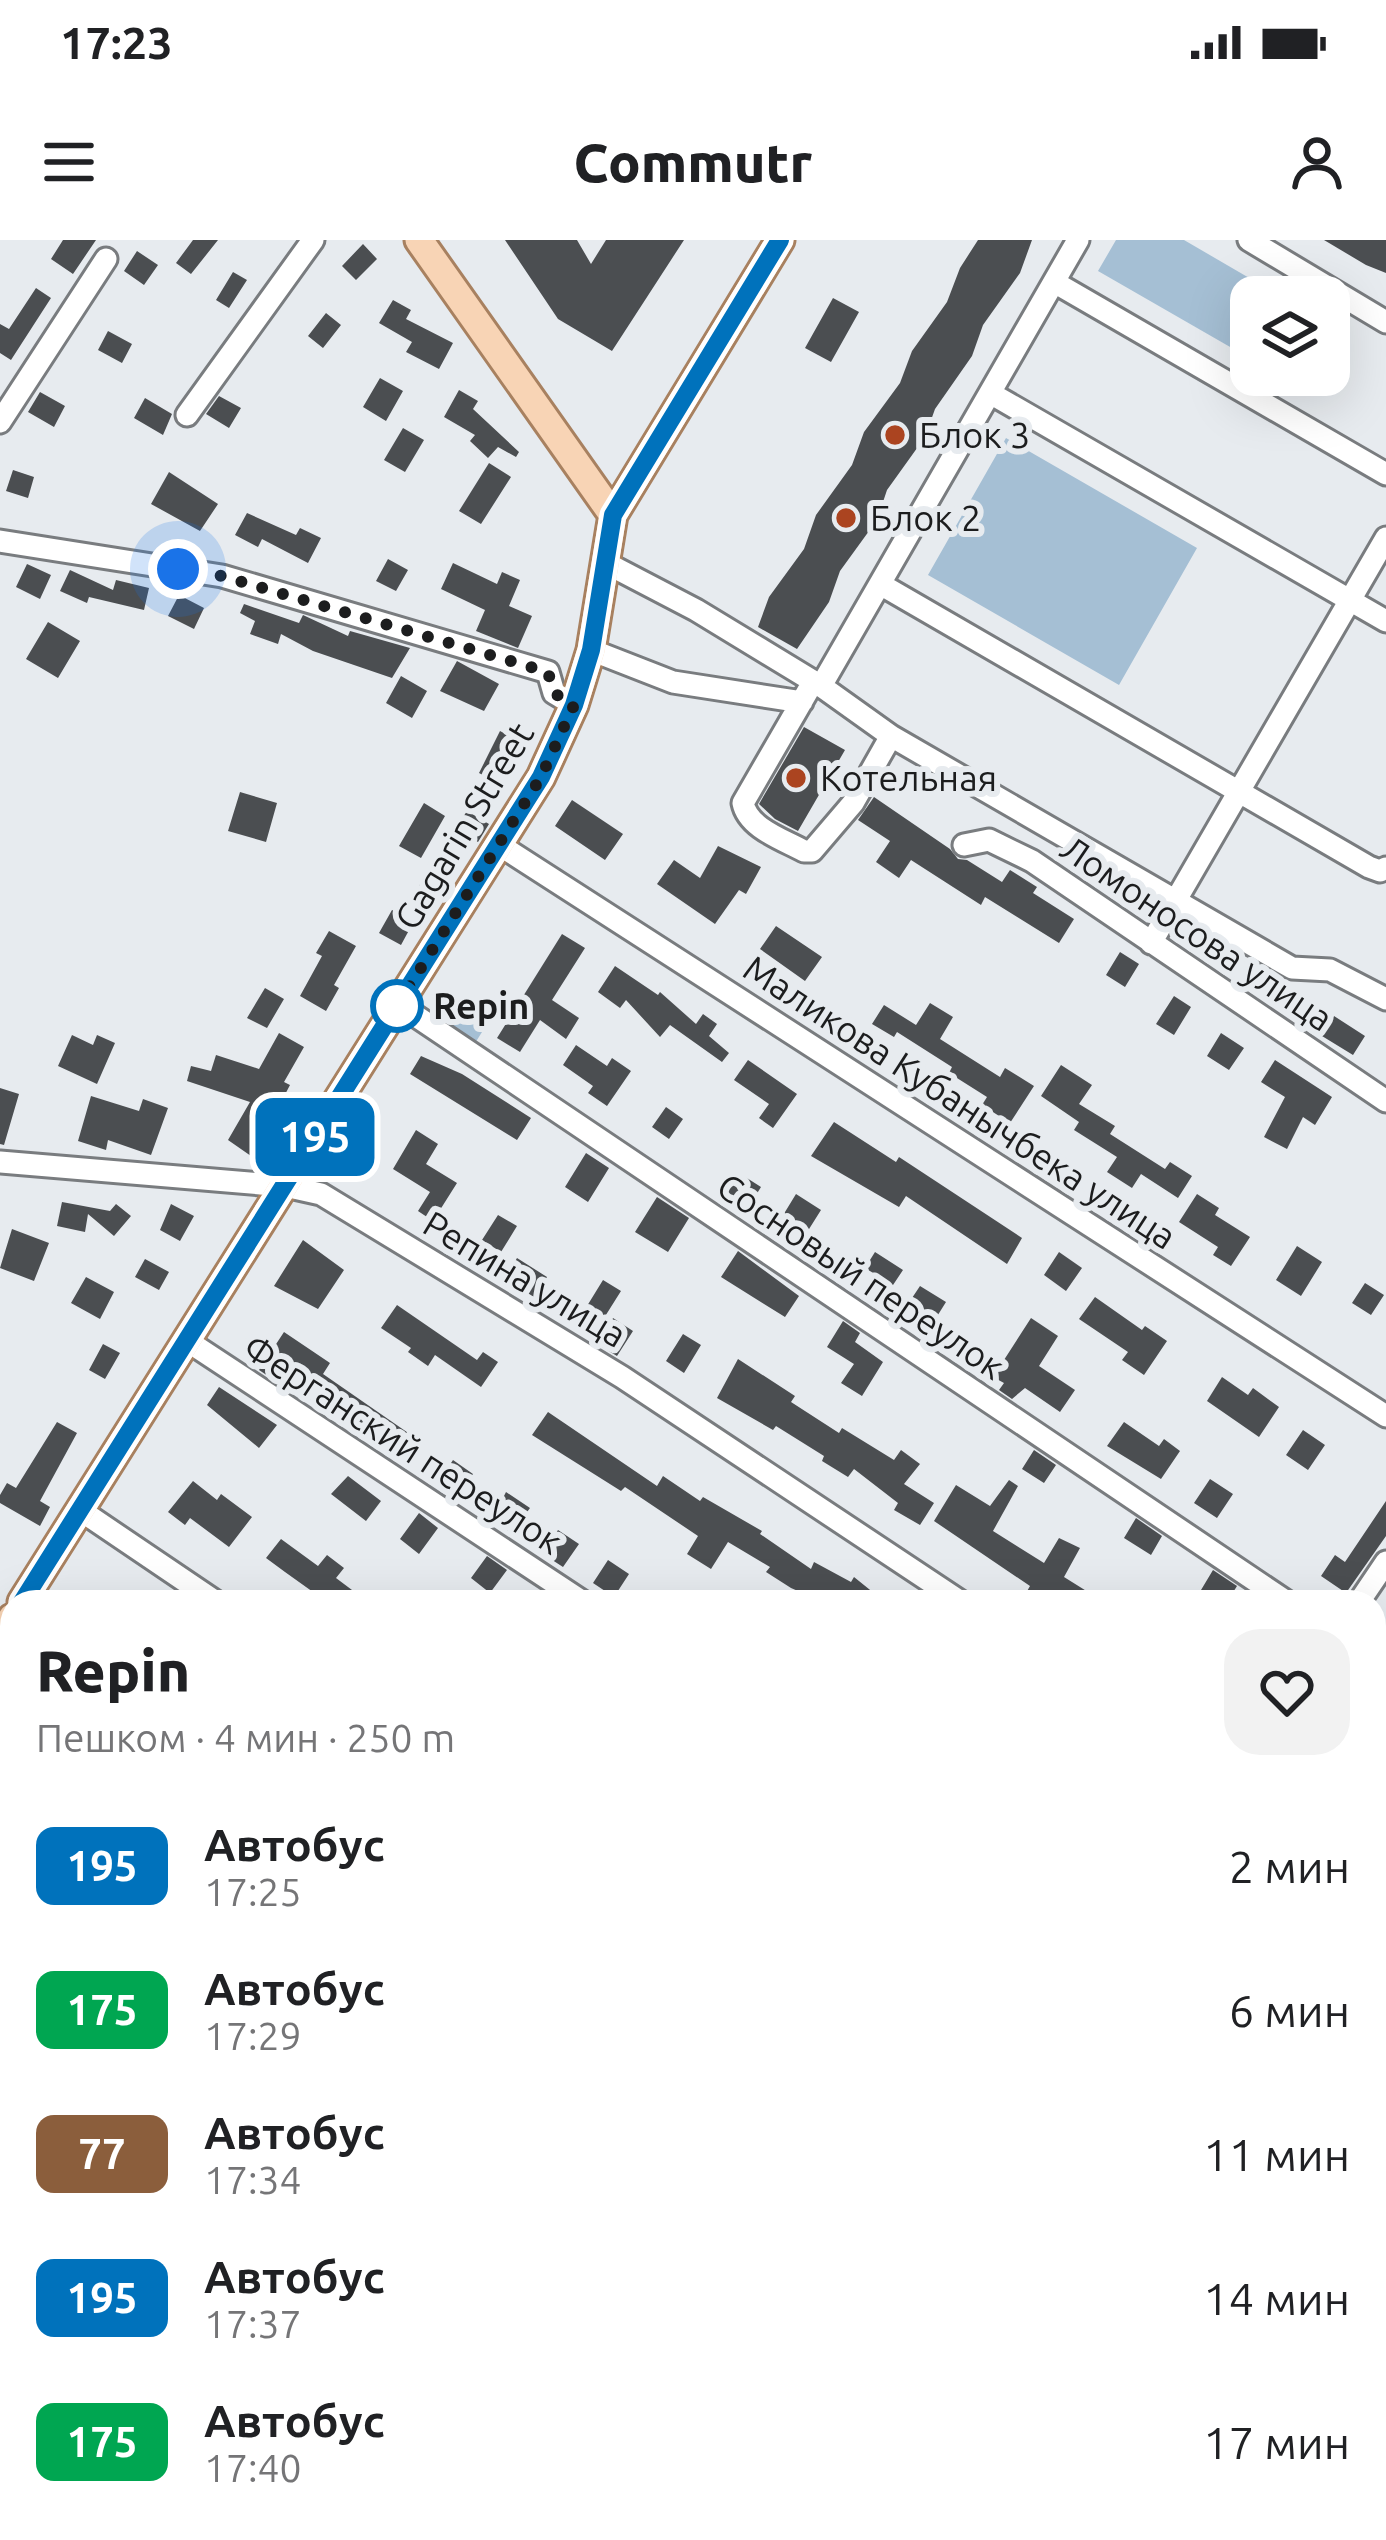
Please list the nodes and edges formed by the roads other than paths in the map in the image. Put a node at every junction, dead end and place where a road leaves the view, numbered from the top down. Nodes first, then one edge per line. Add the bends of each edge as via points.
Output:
1 (313, 240) edge
2 (419, 240) edge
3 (780, 240) edge
4 (1078, 240) edge
5 (1249, 240) edge
6 (106, 260) dead end
7 (1054, 282) junction
8 (1386, 322) edge
9 (990, 393) junction
10 (187, 415) dead end
11 (0, 422) edge
12 (1386, 474) edge
13 (613, 515) junction
14 (1386, 538) edge
15 (0, 541) edge
16 (604, 562) junction
17 (880, 584) junction
18 (1350, 600) junction
19 (1386, 621) edge
20 (591, 650) junction
21 (817, 684) junction
22 (802, 702) junction
23 (574, 705) junction
24 (892, 736) junction
25 (1239, 793) junction
26 (498, 844) junction
27 (964, 844) dead end
28 (1386, 868) edge
29 (1176, 901) junction
30 (1151, 943) junction
31 (1386, 999) edge
32 (398, 1004) junction
33 (1386, 1102) edge
34 (0, 1162) edge
35 (285, 1186) junction
36 (186, 1340) junction
37 (1386, 1416) edge
38 (80, 1510) junction
39 (1386, 1562) edge
40 (30, 1590) edge
41 (198, 1590) edge
42 (565, 1590) edge
43 (943, 1590) edge
44 (1269, 1590) edge
45 (1367, 1590) edge

1 - 10 street
2 - 13 main road
3 - 13 main road, Gagarin Street
4 - 7 street
5 - 8 street
6 - 11 street
7 - 9 street
7 - 12 street
9 - 17 street
9 - 18 street
13 - 16 main road, Gagarin Street
14 - 18 street
15 - 23 street via 222,576 548,672 554,693
16 - 20 main road, Gagarin Street
16 - 21 street
17 - 21 street
17 - 25 street
18 - 19 street
18 - 25 street
20 - 22 street via 673,682
20 - 23 main road, Gagarin Street
21 - 22 street
21 - 24 street
22 - 24 street via 743,803 752,822 804,851 820,846 853,803
23 - 26 main road, Gagarin Street
24 - 29 street
25 - 28 street via 1369,867
25 - 29 street
26 - 32 main road, Gagarin Street
26 - 37 street, Маликова Кубанычбека улица
27 - 30 street, Ломоносова улица via 989,840 1032,861
29 - 30 street
29 - 31 street via 1292,968 1330,970
30 - 33 street, Ломоносова улица
32 - 35 main road, Gagarin Street
32 - 44 street, Сосновый переулок
34 - 35 street, Репина улица
35 - 36 main road, Gagarin Street
35 - 43 street, Репина улица via 321,1194 622,1377
36 - 38 main road, Gagarin Street
36 - 42 street, Ферганский переулок
38 - 40 main road, Gagarin Street
38 - 41 street
39 - 45 street

